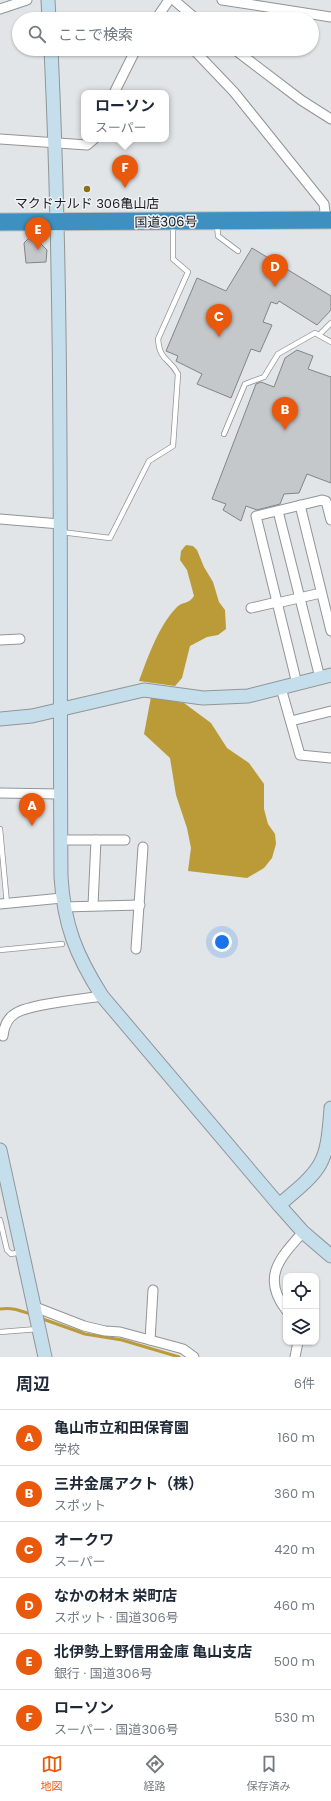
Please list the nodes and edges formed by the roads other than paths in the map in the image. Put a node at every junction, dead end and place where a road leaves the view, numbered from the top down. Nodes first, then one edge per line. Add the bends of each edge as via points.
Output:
1 (27, 0) edge
2 (48, 0) edge
3 (169, 0) edge
4 (174, 0) edge
5 (222, 0) edge
6 (0, 9) edge
7 (49, 12) edge
8 (161, 12) edge
9 (184, 12) edge
10 (299, 12) edge
11 (319, 15) edge
12 (331, 17) edge
13 (51, 56) edge
14 (132, 56) edge
15 (200, 56) edge
16 (243, 56) edge
17 (116, 90) edge
18 (331, 119) edge
19 (0, 139) edge
20 (90, 142) edge
21 (55, 143) junction
22 (217, 221) junction
23 (0, 222) edge
24 (57, 222) junction
25 (173, 222) junction
26 (329, 223) edge
27 (238, 251) dead end
28 (331, 323) edge
29 (319, 336) junction
30 (331, 342) edge
31 (224, 434) dead end
32 (329, 502) edge
33 (300, 505) junction
34 (278, 511) junction
35 (0, 519) edge
36 (331, 520) edge
37 (60, 528) junction
38 (321, 593) junction
39 (300, 598) junction
40 (277, 603) junction
41 (328, 603) edge
42 (251, 608) dead end
43 (331, 631) edge
44 (20, 639) dead end
45 (0, 640) edge
46 (326, 677) edge
47 (298, 684) junction
48 (281, 688) junction
49 (60, 709) junction
50 (331, 711) edge
51 (0, 720) edge
52 (290, 721) junction
53 (331, 758) edge
54 (0, 793) edge
55 (60, 794) junction
56 (0, 829) edge
57 (60, 840) junction
58 (96, 840) junction
59 (125, 840) dead end
60 (143, 847) dead end
61 (63, 902) junction
62 (4, 904) edge
63 (93, 905) junction
64 (140, 905) junction
65 (62, 944) dead end
66 (136, 949) dead end
67 (0, 950) edge
68 (102, 996) junction
69 (4, 1036) dead end
70 (331, 1108) edge
71 (0, 1150) edge
72 (279, 1205) junction
73 (0, 1220) edge
74 (302, 1232) junction
75 (22, 1251) junction
76 (331, 1256) edge
77 (153, 1290) dead end
78 (35, 1308) junction
79 (285, 1309) edge
80 (39, 1326) junction
81 (0, 1332) edge
82 (150, 1340) junction
83 (297, 1345) edge
84 (45, 1357) edge
85 (194, 1357) edge
86 (295, 1357) edge

1 - 6 street
2 - 7 street
3 - 8 street
4 - 9 street
5 - 10 street
11 - 12 street
13 - 21 street
14 - 17 street
15 - 26 street via 234,92 324,204
16 - 18 street via 301,100
19 - 21 street
20 - 21 street via 87,145
21 - 24 street
22 - 25 highway, 国道306号
22 - 26 highway, 国道306号
22 - 27 lane via 218,236
23 - 24 highway, 国道306号
24 - 25 highway, 国道306号
24 - 37 street
25 - 37 lane via 173,259 188,272 158,339 159,351 178,374 173,446 149,461 110,538
28 - 29 lane
29 - 30 lane
29 - 31 lane via 315,333 278,354 264,377 245,384
32 - 33 street via 322,500
32 - 36 street
33 - 34 street
33 - 38 street
34 - 39 street
34 - 40 street via 256,516
35 - 37 street
37 - 49 street
38 - 39 street
38 - 41 street
39 - 40 street
39 - 46 street
40 - 42 street
40 - 47 street
41 - 43 street
44 - 45 street
46 - 47 street
47 - 48 street
48 - 49 street via 248,696 222,698 144,690
48 - 52 street
49 - 51 street
49 - 55 street
50 - 52 street
52 - 53 street via 300,754
54 - 55 street
55 - 57 street
56 - 62 lane
57 - 58 street
57 - 61 street
58 - 59 street
58 - 63 street
60 - 64 street
61 - 62 street
61 - 63 street
61 - 68 street via 74,945
63 - 64 street
64 - 66 street
65 - 67 lane
68 - 69 street via 24,1009 9,1018 4,1027
68 - 72 street
70 - 72 street via 327,1148 318,1169
71 - 75 street
72 - 74 street
73 - 75 lane via 7,1250 11,1254
74 - 76 street
74 - 79 street via 280,1260 274,1278 274,1290
75 - 78 street
77 - 82 street
78 - 80 street
78 - 82 street via 84,1326
80 - 81 lane
80 - 84 street
82 - 85 street via 183,1349
83 - 86 street

